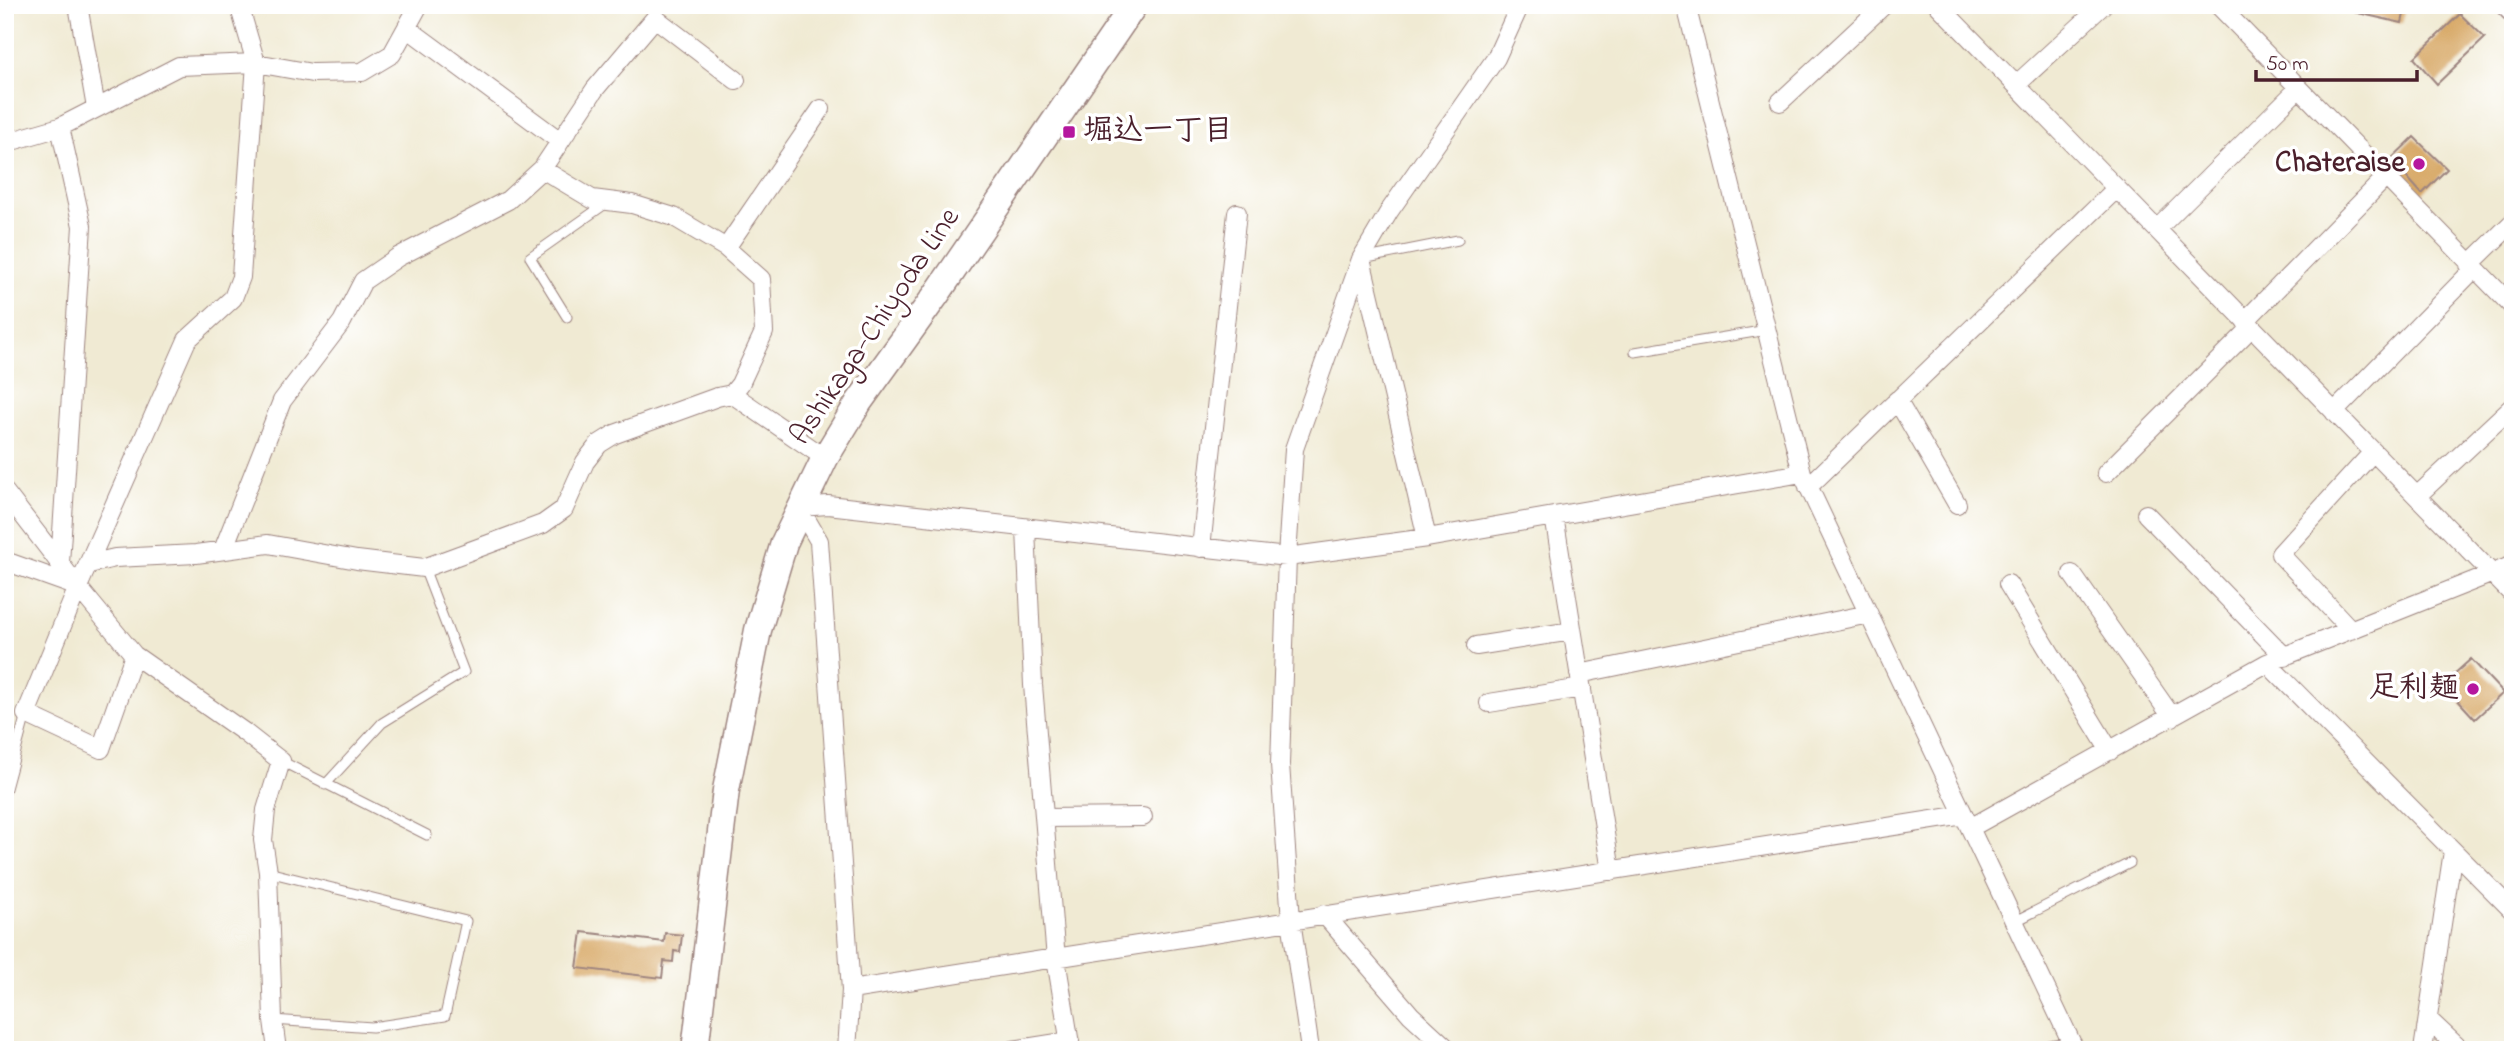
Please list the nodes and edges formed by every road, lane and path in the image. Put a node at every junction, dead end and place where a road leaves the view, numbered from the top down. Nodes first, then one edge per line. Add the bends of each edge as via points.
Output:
1 (78, 5) edge
2 (239, 5) edge
3 (419, 5) edge
4 (1134, 5) edge
5 (1520, 5) edge
6 (1686, 5) edge
7 (1884, 5) edge
8 (1938, 5) edge
9 (2103, 5) edge
10 (2218, 5) edge
11 (2506, 5) edge
12 (2513, 12) edge
13 (407, 28) junction
14 (256, 63) junction
15 (736, 80) dead end
16 (2017, 84) junction
17 (2298, 89) junction
18 (1780, 103) dead end
19 (96, 108) junction
20 (821, 109) dead end
21 (60, 127) junction
22 (560, 141) junction
23 (5, 143) edge
24 (542, 169) junction
25 (2385, 178) junction
26 (2117, 188) junction
27 (609, 201) junction
28 (1237, 213) dead end
29 (2513, 222) edge
30 (2157, 229) junction
31 (1458, 240) dead end
32 (726, 248) junction
33 (1361, 259) junction
34 (2472, 267) junction
35 (2513, 307) edge
36 (567, 317) dead end
37 (2248, 324) junction
38 (1767, 330) junction
39 (1634, 352) dead end
40 (732, 394) junction
41 (1897, 400) junction
42 (2513, 406) edge
43 (2334, 412) junction
44 (2373, 452) junction
45 (825, 458) junction
46 (2106, 473) dead end
47 (1805, 480) junction
48 (5, 492) edge
49 (2417, 496) junction
50 (1957, 504) dead end
51 (799, 507) junction
52 (2146, 514) dead end
53 (1554, 516) junction
54 (1026, 528) junction
55 (1427, 538) junction
56 (1201, 548) junction
57 (223, 550) junction
58 (1287, 557) junction
59 (5, 561) edge
60 (60, 563) junction
61 (89, 564) junction
62 (2513, 565) edge
63 (424, 568) junction
64 (2491, 573) junction
65 (2072, 574) dead end
66 (2008, 584) dead end
67 (78, 587) junction
68 (2513, 595) edge
69 (1869, 614) junction
70 (2351, 630) junction
71 (1572, 631) junction
72 (1476, 646) dead end
73 (134, 655) junction
74 (2285, 657) junction
75 (2267, 663) junction
76 (1580, 681) junction
77 (1489, 703) dead end
78 (26, 714) junction
79 (2172, 717) junction
80 (2110, 751) junction
81 (281, 761) junction
82 (326, 785) junction
83 (5, 792) edge
84 (1143, 817) dead end
85 (1045, 818) junction
86 (1967, 821) junction
87 (428, 835) dead end
88 (2453, 851) junction
89 (2130, 863) dead end
90 (1611, 871) junction
91 (268, 872) junction
92 (2513, 911) edge
93 (1324, 915) junction
94 (1291, 920) junction
95 (2014, 922) junction
96 (1056, 959) junction
97 (850, 990) junction
98 (273, 1020) junction
99 (2429, 1020) junction
100 (1071, 1045) edge
101 (2074, 1048) edge
102 (277, 1050) edge
103 (695, 1050) edge
104 (847, 1050) edge
105 (1013, 1050) edge
106 (1310, 1050) edge
107 (1449, 1050) edge
108 (2047, 1050) edge
109 (2423, 1050) edge
110 (2461, 1050) edge

1 - 19 street
2 - 14 street
3 - 13 street
4 - 45 main road, Ashikaga-Chiyoda Line
5 - 33 street via 1496,58
6 - 38 street
7 - 18 street
8 - 16 street
9 - 16 street
10 - 17 street
11 - 12 street
13 - 14 street via 392,54 362,72 312,73
13 - 22 street
14 - 19 street via 178,66
14 - 61 street via 241,277 233,298 187,340
15 - 22 street via 655,18 595,89
16 - 26 street
17 - 25 street
17 - 30 street
19 - 21 street
20 - 32 street
21 - 23 street
21 - 60 street via 82,226
22 - 24 street
24 - 27 street via 592,199
24 - 57 street via 508,200 398,257 363,281 342,322 282,401
25 - 34 street
25 - 37 street
26 - 30 street
26 - 41 street
27 - 32 street via 674,216
27 - 36 lane via 530,257
28 - 56 street
29 - 34 street
30 - 37 street
31 - 33 lane
32 - 40 street via 761,279 764,317 764,332
33 - 55 street
33 - 58 street via 1294,449
34 - 35 street
34 - 43 street
37 - 43 street
37 - 46 street
38 - 39 lane
38 - 47 street
40 - 45 street
40 - 63 street via 615,434 585,462 564,509 543,524
41 - 47 street
41 - 50 street
42 - 49 street
43 - 44 street
44 - 49 street
44 - 70 street via 2280,554
45 - 51 main road, Ashikaga-Chiyoda Line
47 - 53 street
47 - 69 street
48 - 60 street
49 - 64 street
51 - 54 street via 828,505
51 - 97 street via 819,541
51 - 103 main road, Ashikaga-Chiyoda Line via 758,630 726,790
52 - 74 street
53 - 55 street
53 - 71 street
54 - 56 street
54 - 85 street
55 - 58 street
56 - 58 street
57 - 61 street
57 - 63 street via 284,545
58 - 94 street via 1280,764
59 - 67 street
60 - 67 street
61 - 67 street
62 - 64 street
63 - 82 lane via 464,672 382,723
64 - 68 street
64 - 70 street
65 - 79 street
66 - 80 street
67 - 73 street
67 - 78 street
69 - 76 street
69 - 86 street
70 - 74 street
71 - 72 street
71 - 76 street
73 - 78 street via 101,749
73 - 81 street
74 - 75 street
75 - 79 street
75 - 88 street
76 - 77 street
76 - 90 street
78 - 83 lane
79 - 80 street
80 - 86 street
81 - 82 lane
81 - 91 street via 262,840
82 - 87 lane
84 - 85 street
85 - 96 street
86 - 90 street
86 - 95 street
88 - 92 street
88 - 99 street
89 - 95 lane
90 - 93 street
91 - 98 street
91 - 98 lane via 466,921 445,1016 372,1027
93 - 94 street
93 - 107 street via 1411,1016
94 - 96 street
94 - 106 street
95 - 101 street
96 - 97 street
96 - 100 street
97 - 104 street
98 - 102 street
99 - 109 street
99 - 110 street
100 - 105 street
101 - 108 street

